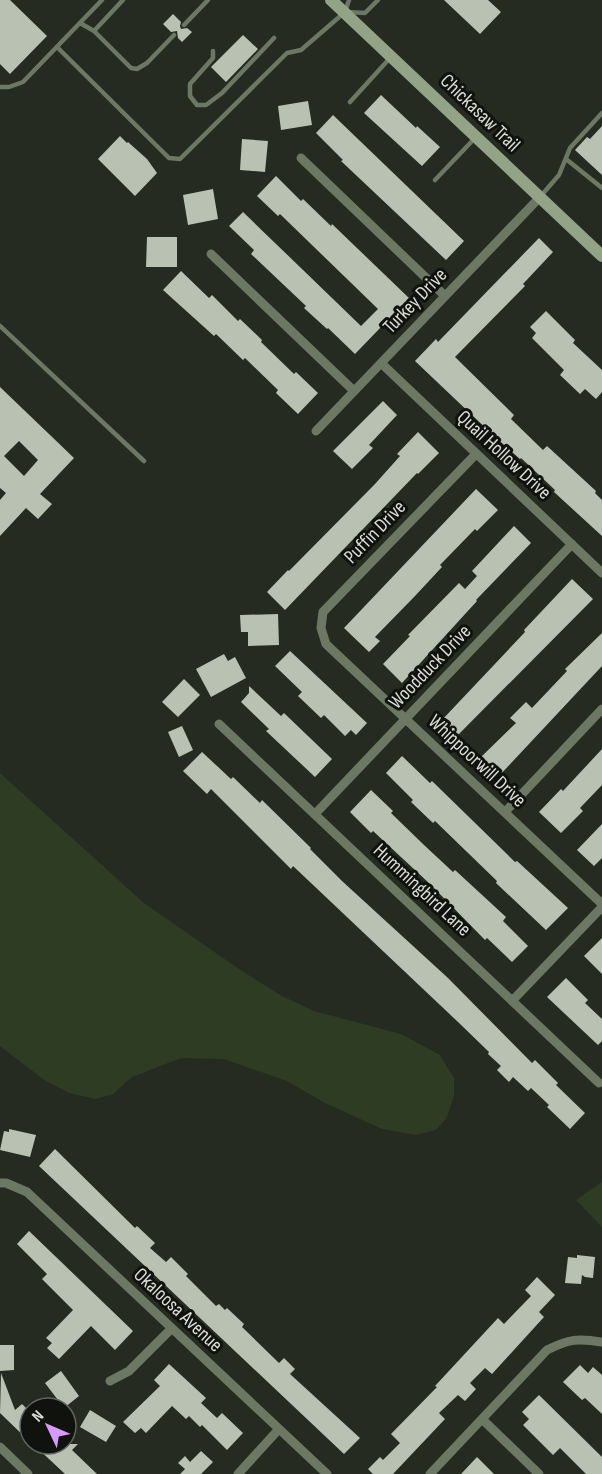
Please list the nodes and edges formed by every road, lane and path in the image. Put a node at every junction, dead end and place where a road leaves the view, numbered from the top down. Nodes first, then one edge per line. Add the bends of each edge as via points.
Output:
1 (102, 0) edge
2 (123, 0) edge
3 (208, 0) edge
4 (331, 0) edge
5 (378, 0) edge
6 (347, 6) edge
7 (80, 23) junction
8 (184, 25) dead end
9 (94, 31) junction
10 (174, 35) dead end
11 (274, 38) dead end
12 (57, 47) junction
13 (213, 51) dead end
14 (392, 56) junction
15 (0, 87) edge
16 (350, 102) dead end
17 (602, 113) edge
18 (476, 136) junction
19 (301, 158) dead end
20 (566, 159) junction
21 (435, 180) dead end
22 (602, 188) edge
23 (540, 197) junction
24 (211, 254) dead end
25 (602, 256) edge
26 (445, 296) junction
27 (0, 326) edge
28 (381, 363) junction
29 (354, 391) junction
30 (316, 431) dead end
31 (476, 454) junction
32 (144, 461) dead end
33 (572, 544) junction
34 (602, 573) edge
35 (326, 644) joint
36 (602, 709) edge
37 (405, 719) junction
38 (219, 724) dead end
39 (505, 812) junction
40 (315, 814) junction
41 (602, 905) edge
42 (512, 1001) junction
43 (599, 1083) dead end
44 (0, 1183) edge
45 (171, 1329) junction
46 (602, 1342) edge
47 (110, 1381) dead end
48 (482, 1419) junction
49 (279, 1429) junction
50 (0, 1447) edge
51 (28, 1474) edge
52 (238, 1474) edge
53 (327, 1474) edge
54 (430, 1474) edge
55 (539, 1474) edge

1 - 7 lane
2 - 9 lane
3 - 8 lane
4 - 6 street, Chickasaw Trail
5 - 6 lane via 365,14
6 - 12 lane via 301,50 286,52 180,159 169,158
6 - 14 street, Chickasaw Trail
7 - 9 lane
7 - 12 lane
9 - 10 lane via 131,68 137,69
11 - 13 lane via 222,93 206,105 197,105 190,96 190,84 213,58
12 - 15 lane via 23,81
14 - 16 lane
14 - 18 street, Chickasaw Trail
17 - 20 lane via 570,148
18 - 21 lane
18 - 23 street, Chickasaw Trail
19 - 26 street
20 - 22 lane
20 - 23 lane via 559,175
23 - 25 street, Chickasaw Trail
23 - 26 street, Turkey Drive
24 - 29 street
26 - 28 street, Turkey Drive
27 - 32 lane
28 - 29 street, Turkey Drive
28 - 31 street, Quail Hollow Drive
29 - 30 street, Turkey Drive
31 - 33 street, Quail Hollow Drive
31 - 35 street, Puffin Drive via 322,612
33 - 34 street, Quail Hollow Drive
33 - 37 street, Woodduck Drive
35 - 37 street, Whippoorwill Drive
36 - 39 street
37 - 39 street, Whippoorwill Drive
37 - 40 street, Woodduck Drive
38 - 40 street, Hummingbird Lane
39 - 41 street, Whippoorwill Drive
40 - 42 street, Hummingbird Lane
41 - 42 street
42 - 43 street, Hummingbird Lane
44 - 45 street, Okaloosa Avenue via 27,1192
45 - 47 street via 129,1371
45 - 49 street, Okaloosa Avenue
46 - 48 street via 578,1338 548,1350
48 - 54 street
48 - 55 street
49 - 52 street
49 - 53 street, Okaloosa Avenue
50 - 51 street

